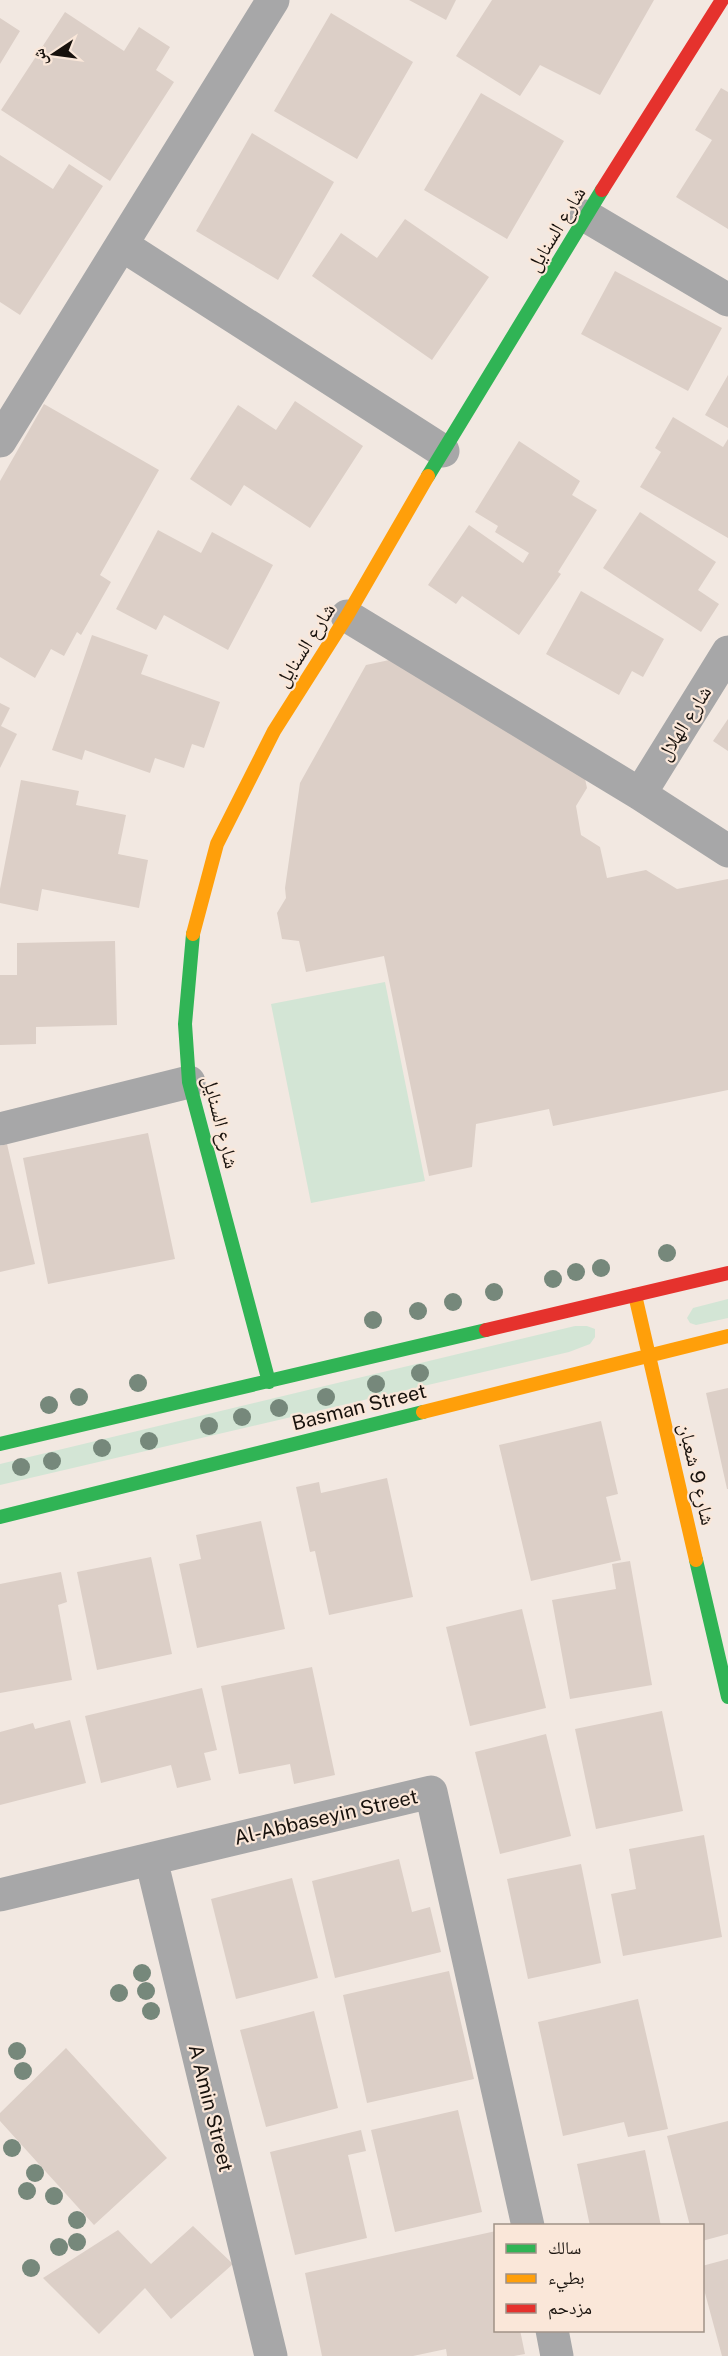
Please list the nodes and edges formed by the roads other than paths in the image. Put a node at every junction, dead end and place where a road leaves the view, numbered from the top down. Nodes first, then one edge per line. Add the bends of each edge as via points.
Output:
1 (273, 0) edge
2 (722, 0) edge
3 (586, 216) junction
4 (122, 245) junction
5 (728, 300) edge
6 (0, 441) edge
7 (443, 451) junction
8 (347, 616) junction
9 (728, 652) edge
10 (640, 794) junction
11 (728, 851) edge
12 (189, 1082) junction
13 (0, 1129) edge
14 (728, 1273) edge
15 (634, 1295) junction
16 (728, 1336) edge
17 (650, 1354) junction
18 (269, 1382) junction
19 (0, 1444) edge
20 (0, 1517) edge
21 (728, 1697) edge
22 (151, 1859) junction
23 (0, 1895) edge
24 (528, 2224) edge
25 (552, 2332) edge
26 (271, 2356) edge
27 (557, 2356) edge

1 - 4 street
2 - 3 street, شارع السنايل
3 - 5 street
3 - 7 street, شارع السنايل
4 - 6 street
4 - 7 street
7 - 8 street, شارع السنايل
8 - 10 street
8 - 12 street, شارع السنايل via 274,731 217,844 192,938 185,1024
9 - 10 street, شارع الهلال
10 - 11 street
12 - 13 street
12 - 18 street, شارع السنايل
14 - 15 street
15 - 17 street, شارع 9 شعبان
15 - 18 street
16 - 17 street, Basman Street
17 - 20 street, Basman Street
17 - 21 street, شارع 9 شعبان
18 - 19 street
22 - 23 street, Al-Abbaseyin Street
22 - 24 street, Al-Abbaseyin Street via 431,1792
22 - 26 street, A Amin Street
25 - 27 street

